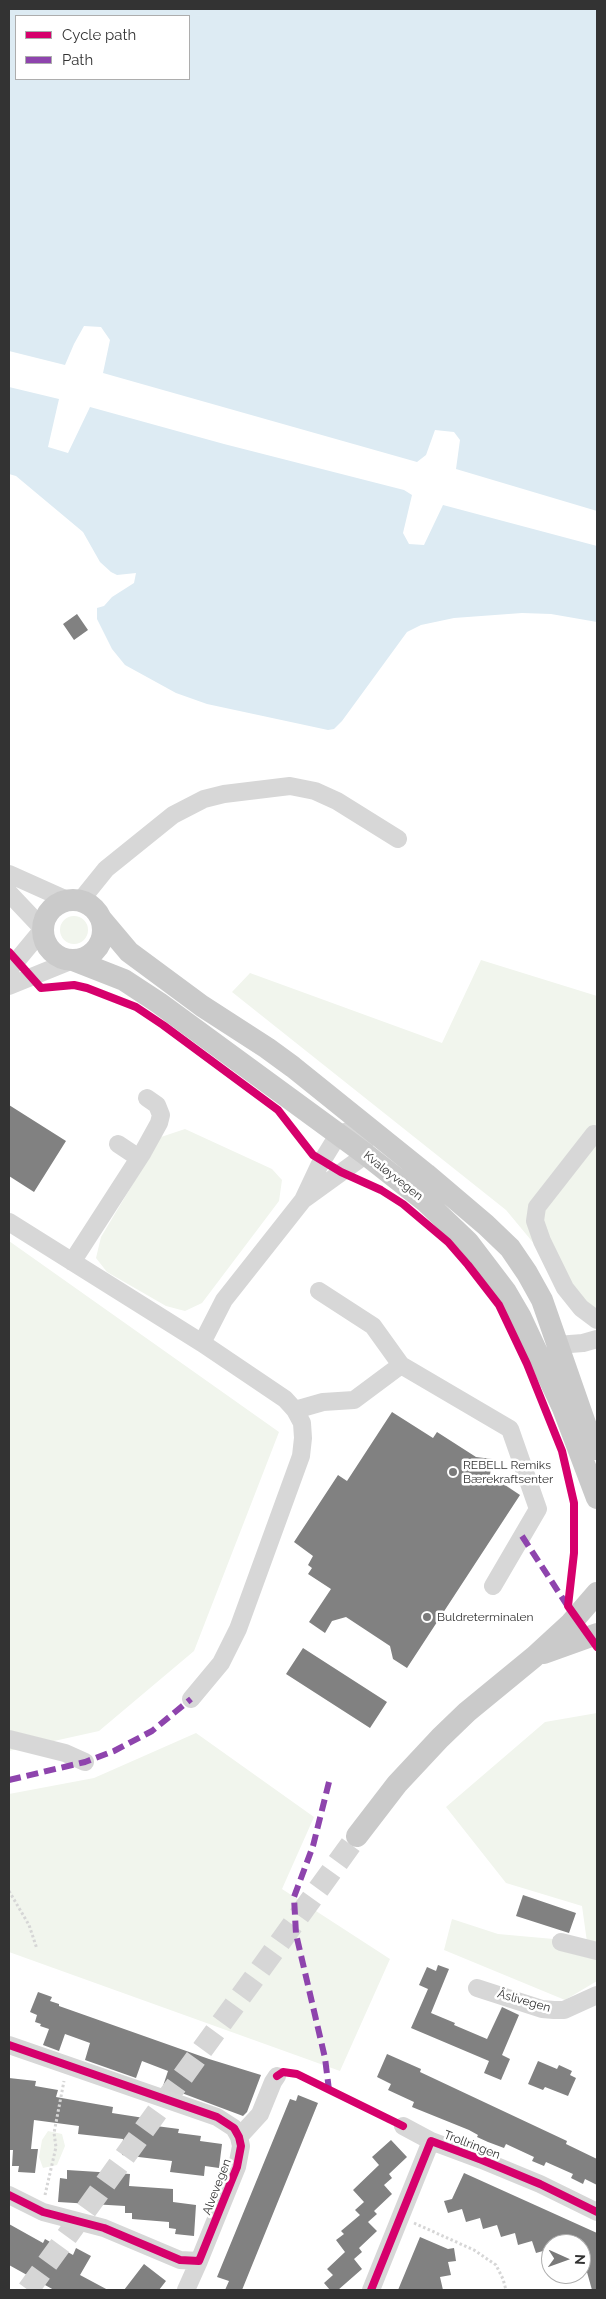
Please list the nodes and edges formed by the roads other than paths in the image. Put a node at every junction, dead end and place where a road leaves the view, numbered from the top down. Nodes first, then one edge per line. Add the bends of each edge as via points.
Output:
1 (398, 839) dead end
2 (9, 874) edge
3 (9, 893) edge
4 (74, 900) junction
5 (102, 920) junction
6 (42, 929) junction
7 (73, 960) junction
8 (9, 970) edge
9 (9, 986) edge
10 (147, 1098) dead end
11 (364, 1125) junction
12 (594, 1134) dead end
13 (338, 1135) junction
14 (118, 1144) dead end
15 (364, 1153) junction
16 (139, 1158) junction
17 (302, 1200) junction
18 (9, 1222) edge
19 (72, 1262) junction
20 (319, 1291) dead end
21 (597, 1320) edge
22 (597, 1339) edge
23 (202, 1343) junction
24 (558, 1345) junction
25 (401, 1365) junction
26 (295, 1410) junction
27 (597, 1457) edge
28 (597, 1498) edge
29 (493, 1586) dead end
30 (597, 1593) edge
31 (597, 1634) edge
32 (534, 1657) junction
33 (191, 1699) dead end
34 (9, 1739) edge
35 (85, 1762) dead end
36 (357, 1836) tunnel mouth
37 (561, 1942) dead end
38 (597, 1951) edge
39 (477, 1988) dead end
40 (597, 1996) edge
41 (9, 2044) edge
42 (277, 2076) dead end
43 (404, 2126) dead end
44 (239, 2137) junction
45 (431, 2141) junction
46 (9, 2195) edge
47 (597, 2212) edge
48 (199, 2261) junction
49 (186, 2290) edge
50 (371, 2290) edge

1 - 4 street via 315,791 290,786 224,794 204,799 173,815 106,869
2 - 4 street
3 - 6 street
4 - 5 main road via 94,908
4 - 6 main road via 52,907
5 - 7 main road via 100,944 88,956
5 - 11 main road, Kvaløyvegen via 129,952 202,1006 267,1048
6 - 7 main road via 48,947 63,958
6 - 8 street
7 - 9 street
7 - 13 main road, Kvaløyvegen via 136,987
10 - 16 street via 158,1105 161,1115
11 - 13 street
11 - 15 street
11 - 24 main road, Kvaløyvegen via 434,1180 510,1248 542,1300
12 - 21 street via 537,1207 535,1221 565,1288 581,1308
13 - 15 main road, Kvaløyvegen
13 - 17 street
14 - 16 street
15 - 17 street
15 - 28 main road, Kvaløyvegen via 425,1201 468,1242 506,1292 543,1362
16 - 19 street
17 - 23 street via 224,1300
18 - 19 street
19 - 23 street
20 - 25 street via 373,1326
22 - 24 street
23 - 26 street
24 - 27 main road, Kvaløyvegen
25 - 26 street via 354,1400 323,1402
25 - 29 street via 510,1429 538,1509
26 - 33 street via 302,1423 303,1438 293,1479 230,1648 212,1676
30 - 32 main road via 571,1623
31 - 32 main road
32 - 36 main road via 473,1706 440,1738 397,1784
34 - 35 street via 65,1753
37 - 38 street
39 - 40 street, Åslivegen via 554,2010 564,2010
41 - 44 street via 208,2113 234,2128
42 - 44 street via 260,2114
43 - 45 street
44 - 48 street, Alvevegen via 238,2162
45 - 47 street, Trollringen via 540,2184
45 - 50 street, Trollringen
46 - 48 street via 43,2212 104,2228 180,2260
48 - 49 street, Alvevegen

